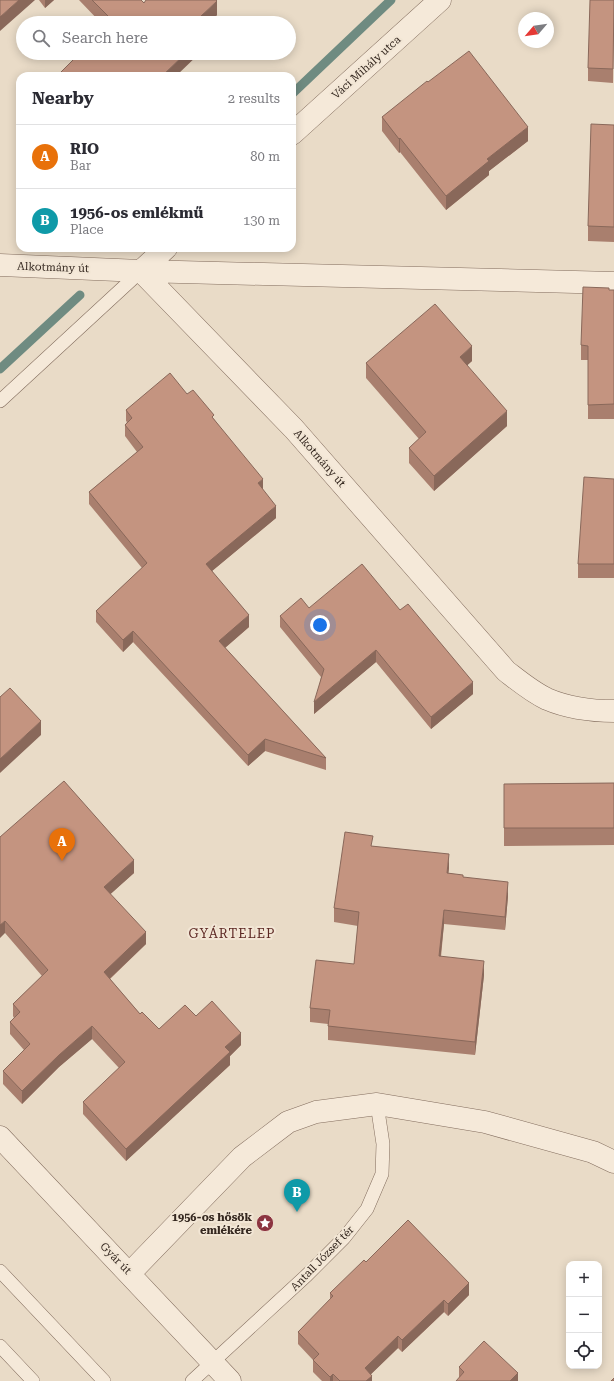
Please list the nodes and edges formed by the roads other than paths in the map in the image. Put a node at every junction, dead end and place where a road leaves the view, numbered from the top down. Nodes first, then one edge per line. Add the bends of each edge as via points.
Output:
1 (440, 0) edge
2 (296, 130) edge
3 (161, 252) edge
4 (0, 265) edge
5 (141, 270) junction
6 (614, 283) edge
7 (0, 401) edge
8 (614, 711) edge
9 (377, 1104) junction
10 (0, 1137) edge
11 (614, 1162) edge
12 (0, 1271) edge
13 (130, 1273) junction
14 (0, 1346) edge
15 (212, 1362) junction
16 (33, 1381) edge
17 (104, 1381) edge
18 (192, 1381) edge
19 (230, 1381) edge

1 - 2 street, Váci Mihály utca
3 - 5 street
4 - 5 street, Alkotmány út
5 - 6 street
5 - 7 lane
5 - 8 street, Alkotmány út via 294,429 506,671 548,699 575,708
9 - 11 street via 485,1122 593,1152
9 - 13 street via 316,1112 288,1122 242,1157
9 - 15 lane, Antall József tér via 383,1144 382,1174 367,1209 344,1238 307,1276
10 - 13 street, Gyár út
12 - 17 lane
13 - 15 street, Gyár út
14 - 16 lane
15 - 18 lane, Antall József tér
15 - 19 street, Gyár út

